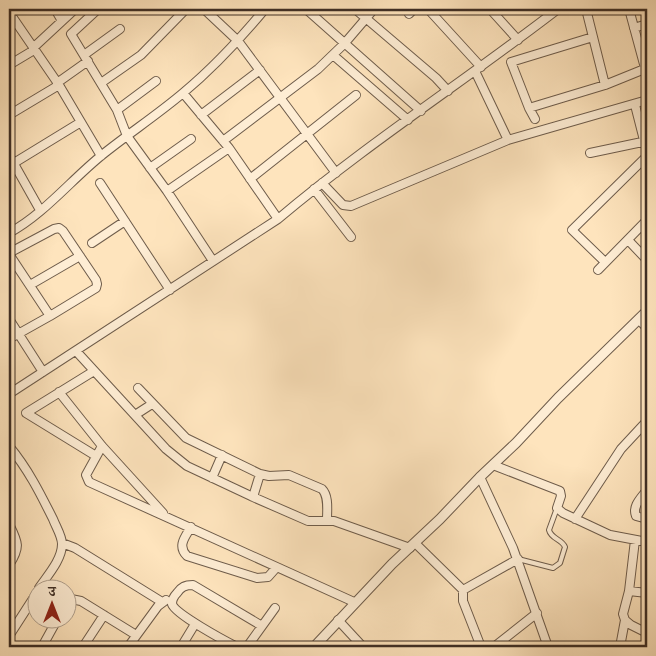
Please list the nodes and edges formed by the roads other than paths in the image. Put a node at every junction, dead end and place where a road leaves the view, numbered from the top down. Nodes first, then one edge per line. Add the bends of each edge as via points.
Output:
1 (55, 9) edge
2 (75, 9) edge
3 (98, 9) edge
4 (186, 9) edge
5 (204, 9) edge
6 (265, 9) edge
7 (306, 9) edge
8 (355, 9) edge
9 (374, 9) edge
10 (428, 9) edge
11 (490, 9) edge
12 (586, 9) edge
13 (629, 9) edge
14 (553, 10) edge
15 (9, 13) edge
16 (366, 20) junction
17 (62, 21) junction
18 (647, 24) edge
19 (634, 28) junction
20 (120, 29) dead end
21 (593, 37) junction
22 (518, 40) junction
23 (238, 41) junction
24 (344, 44) junction
25 (33, 49) junction
26 (333, 55) junction
27 (86, 58) junction
28 (9, 65) edge
29 (646, 68) edge
30 (478, 69) junction
31 (260, 70) junction
32 (156, 81) dead end
33 (101, 83) junction
34 (58, 84) junction
35 (604, 85) junction
36 (448, 91) junction
37 (183, 93) junction
38 (356, 95) dead end
39 (280, 97) junction
40 (647, 100) edge
41 (635, 105) junction
42 (529, 108) junction
43 (117, 110) junction
44 (421, 111) junction
45 (9, 115) edge
46 (201, 115) junction
47 (535, 119) dead end
48 (408, 120) junction
49 (81, 122) junction
50 (307, 134) junction
51 (127, 136) junction
52 (191, 139) dead end
53 (508, 140) junction
54 (223, 141) junction
55 (646, 141) edge
56 (229, 148) junction
57 (590, 152) dead end
58 (647, 152) edge
59 (9, 155) edge
60 (101, 156) junction
61 (647, 156) edge
62 (14, 163) junction
63 (150, 168) junction
64 (336, 173) junction
65 (250, 179) junction
66 (100, 183) dead end
67 (322, 183) junction
68 (314, 189) junction
69 (167, 191) junction
70 (40, 210) junction
71 (278, 219) junction
72 (647, 220) edge
73 (125, 221) junction
74 (9, 234) edge
75 (351, 237) dead end
76 (628, 240) junction
77 (92, 243) dead end
78 (9, 253) edge
79 (80, 256) junction
80 (647, 260) edge
81 (213, 261) junction
82 (605, 262) junction
83 (598, 270) dead end
84 (30, 285) junction
85 (170, 290) junction
86 (647, 311) edge
87 (50, 316) junction
88 (9, 319) edge
89 (639, 320) junction
90 (647, 328) edge
91 (18, 334) junction
92 (9, 339) edge
93 (76, 351) junction
94 (94, 371) junction
95 (43, 372) junction
96 (138, 388) dead end
97 (59, 392) junction
98 (9, 394) edge
99 (152, 404) junction
100 (135, 416) junction
101 (646, 426) edge
102 (9, 446) edge
103 (102, 446) junction
104 (222, 455) junction
105 (96, 456) junction
106 (493, 465) junction
107 (260, 474) junction
108 (480, 476) junction
109 (212, 478) junction
110 (647, 490) edge
111 (253, 497) junction
112 (557, 508) junction
113 (168, 518) junction
114 (575, 518) junction
115 (647, 519) edge
116 (328, 520) junction
117 (9, 524) edge
118 (191, 527) junction
119 (635, 540) junction
120 (647, 542) edge
121 (62, 543) junction
122 (412, 545) junction
123 (518, 559) junction
124 (9, 565) edge
125 (276, 568) junction
126 (45, 578) edge
127 (463, 590) junction
128 (629, 591) junction
129 (647, 593) edge
130 (173, 598) junction
131 (78, 600) edge
132 (162, 602) junction
133 (354, 602) junction
134 (28, 606) edge
135 (274, 608) dead end
136 (537, 613) junction
137 (104, 615) junction
138 (338, 620) junction
139 (625, 620) junction
140 (196, 624) junction
141 (262, 626) junction
142 (52, 628) edge
143 (647, 633) edge
144 (136, 635) junction
145 (9, 636) edge
146 (42, 647) edge
147 (83, 647) edge
148 (128, 647) edge
149 (181, 647) edge
150 (237, 647) edge
151 (247, 647) edge
152 (314, 647) edge
153 (363, 647) edge
154 (481, 647) edge
155 (494, 647) edge
156 (548, 647) edge
157 (620, 647) edge

1 - 17 street
2 - 17 street
3 - 27 street via 72,34
4 - 33 street via 141,55
5 - 23 street
6 - 23 street
7 - 24 street
8 - 16 street
9 - 16 street
10 - 30 street
11 - 22 street
12 - 21 street
13 - 19 street
14 - 22 street
15 - 25 street
16 - 24 street
16 - 36 street
17 - 25 street
18 - 19 street
19 - 29 street
20 - 27 street
21 - 35 street
21 - 42 street via 511,62
22 - 30 street
23 - 31 street
23 - 37 street
24 - 26 street
24 - 44 street
25 - 28 street
25 - 34 street
26 - 39 street
26 - 48 street
27 - 33 street
27 - 34 street
29 - 35 street
30 - 36 street
30 - 53 street
31 - 39 street
31 - 46 street
32 - 43 street
33 - 43 street
34 - 45 street
34 - 49 street
35 - 42 street
36 - 44 street
37 - 46 street
37 - 51 street
38 - 50 street
39 - 50 street
39 - 54 street
40 - 41 street
41 - 53 street
41 - 55 street
42 - 47 street
43 - 51 street
44 - 48 street
46 - 54 street
48 - 64 street
49 - 60 street
49 - 62 street
50 - 64 street
50 - 65 street
51 - 60 street
51 - 63 street
52 - 63 street
53 - 67 street via 351,206 343,205
54 - 56 street
55 - 57 street
55 - 58 street
56 - 65 street
56 - 69 street
59 - 62 street
60 - 70 street
61 - 82 street via 572,230
62 - 70 street
63 - 69 street
64 - 67 street
65 - 71 street
66 - 73 street
67 - 68 street
68 - 71 street
68 - 75 street
69 - 81 street
70 - 74 street
71 - 81 street
72 - 76 street
73 - 77 street
73 - 85 street
76 - 80 street
76 - 82 street
78 - 79 street via 59,228
78 - 84 street
79 - 84 street
79 - 87 street via 97,287
81 - 85 street
82 - 83 street
84 - 87 street
85 - 93 street
86 - 89 street
87 - 91 street
88 - 91 street
89 - 90 street
89 - 106 street
91 - 92 street
91 - 95 street
93 - 94 street
93 - 95 street
94 - 97 street
94 - 100 street
95 - 98 street
96 - 99 street
97 - 103 street
97 - 105 street via 26,413
99 - 100 street
99 - 104 street via 186,438
100 - 109 street via 172,455
101 - 114 street via 621,449
102 - 121 street via 35,482
103 - 105 street
103 - 113 street
104 - 107 street
104 - 109 street
105 - 113 street via 86,475 89,482
106 - 108 street
106 - 112 street via 560,491
107 - 111 street
107 - 116 street via 289,475 322,489
108 - 122 street
108 - 123 street
109 - 111 street
110 - 115 street via 634,511 636,516
111 - 116 street via 308,521
112 - 114 street
112 - 123 lane via 549,530 565,547 560,563 553,568
113 - 118 street
114 - 119 street via 603,532
116 - 122 street
117 - 124 street via 17,548
118 - 125 street
118 - 125 street via 181,547 187,556 258,578 268,576
119 - 120 street
119 - 128 street
121 - 126 street via 59,556
121 - 132 street
122 - 127 street
122 - 133 street
123 - 127 street
123 - 136 street
125 - 133 street
127 - 154 street via 463,601
128 - 129 street
128 - 139 street via 624,605
130 - 132 street
130 - 140 street via 175,608
130 - 141 street via 181,588 193,585
131 - 137 street
132 - 144 street
133 - 138 street
134 - 145 street
135 - 141 street
136 - 155 street
136 - 156 street
137 - 144 street
137 - 147 street
138 - 152 street
138 - 153 street
139 - 143 street
139 - 157 street
140 - 149 street
140 - 150 street
141 - 151 street
142 - 146 street
144 - 148 street

